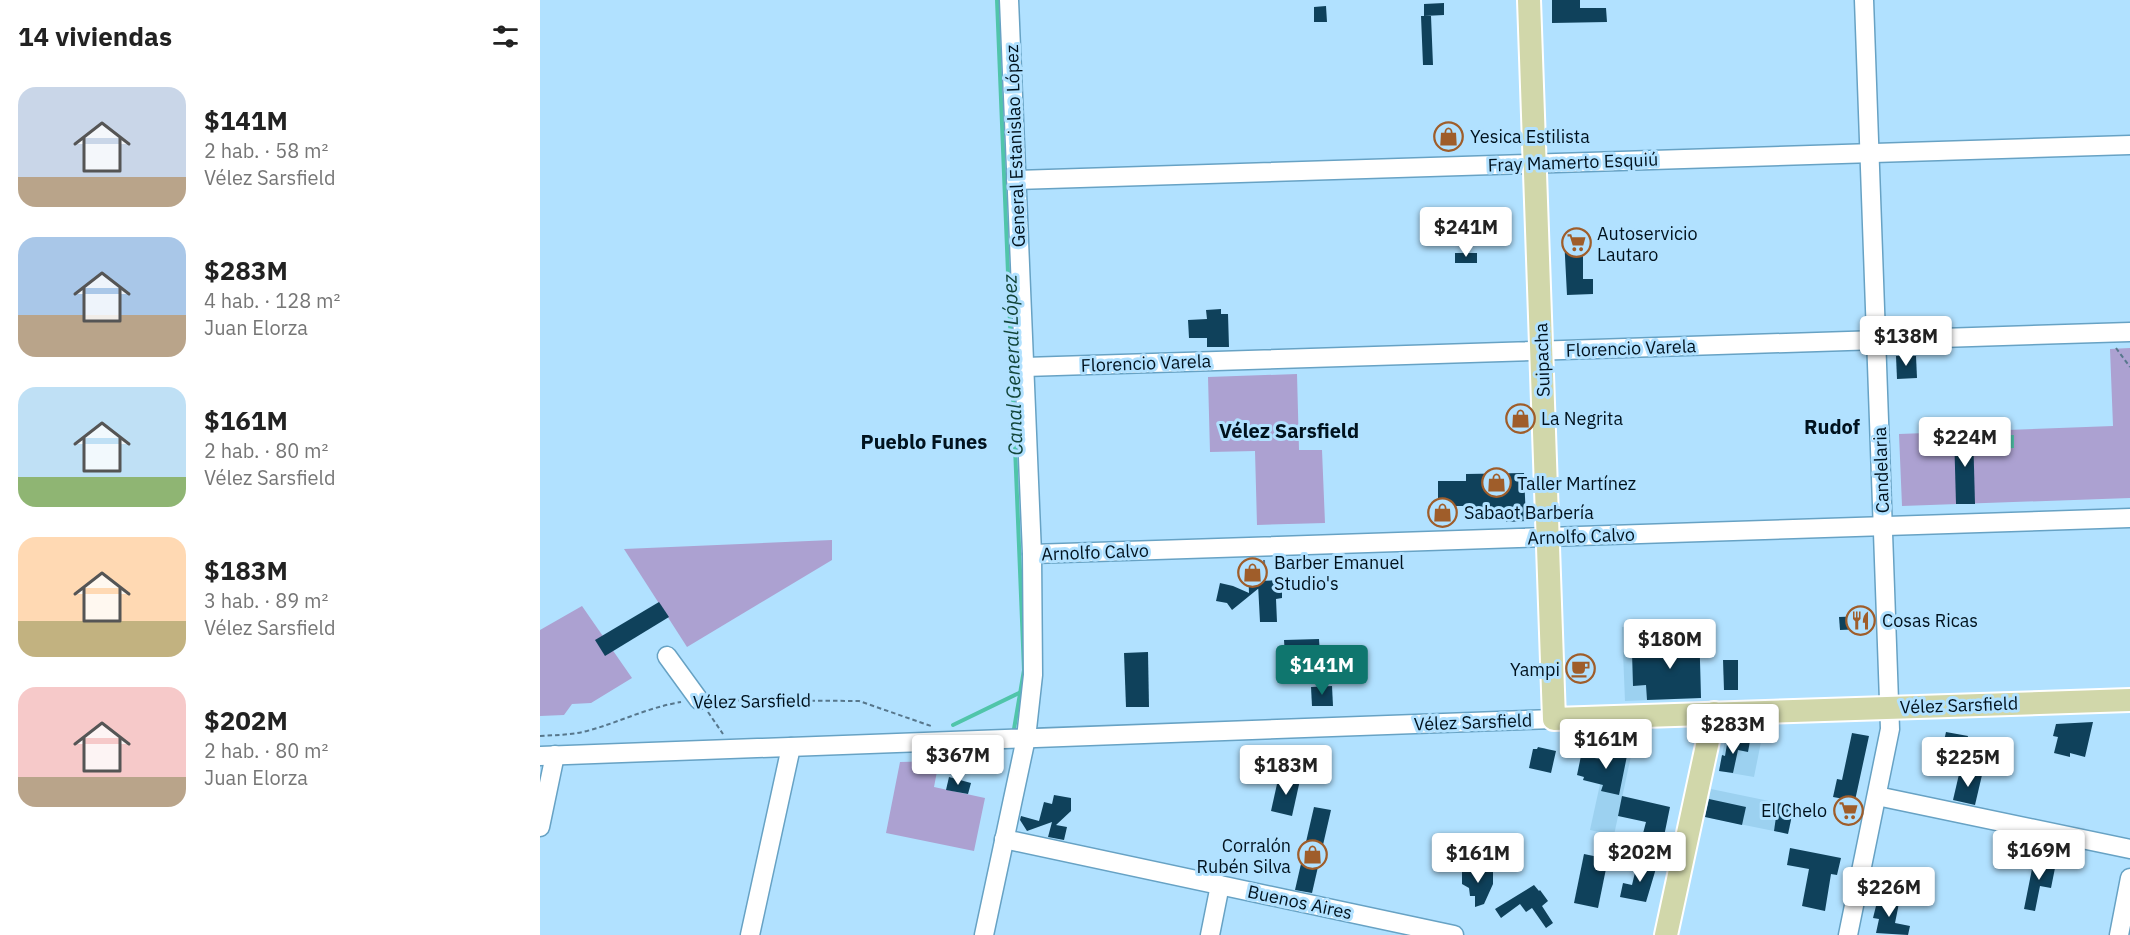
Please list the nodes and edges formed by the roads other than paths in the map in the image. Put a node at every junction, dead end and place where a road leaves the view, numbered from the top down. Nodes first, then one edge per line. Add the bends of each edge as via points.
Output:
1 (1009, 0) edge
2 (1529, 0) edge
3 (1864, 0) edge
4 (2130, 145) edge
5 (1870, 153) junction
6 (1535, 164) junction
7 (1016, 180) junction
8 (2130, 332) edge
9 (1876, 340) junction
10 (1541, 351) junction
11 (1025, 367) junction
12 (2130, 518) edge
13 (1883, 526) junction
14 (1548, 537) junction
15 (1032, 554) junction
16 (668, 656) dead end
17 (699, 700) road end
18 (2130, 700) edge
19 (1889, 707) junction
20 (1714, 713) junction
21 (1554, 719) junction
22 (1026, 738) junction
23 (791, 747) junction
24 (547, 756) edge
25 (1877, 796) junction
26 (540, 826) edge
27 (1004, 839) junction
28 (2130, 849) edge
29 (2130, 878) edge
30 (1220, 885) junction
31 (1432, 933) edge
32 (750, 935) edge
33 (984, 935) edge
34 (1210, 935) edge
35 (1454, 935) edge
36 (1666, 935) edge
37 (1848, 935) edge
38 (2119, 935) edge

1 - 7 street, General Estanislao López
2 - 6 main road, Suipacha
3 - 5 street, Candelaria
4 - 5 street, Fray Mamerto Esquiú
5 - 6 street, Fray Mamerto Esquiú
5 - 9 street, Candelaria
6 - 7 street, Fray Mamerto Esquiú
6 - 10 main road, Suipacha
7 - 11 street, General Estanislao López
8 - 9 street, Florencio Varela
9 - 10 street, Florencio Varela
9 - 13 street, Candelaria
10 - 11 street, Florencio Varela
10 - 14 main road, Suipacha
11 - 15 street, General Estanislao López
12 - 13 street, Arnolfo Calvo
13 - 14 street, Arnolfo Calvo
13 - 19 street, Candelaria
14 - 15 street, Arnolfo Calvo
14 - 21 main road, Suipacha
15 - 22 street, General Estanislao López via 1033,675
16 - 17 street
18 - 19 main road, Vélez Sarsfield
19 - 20 main road, Vélez Sarsfield
19 - 25 street, Candelaria via 1890,729
20 - 21 main road, Vélez Sarsfield
20 - 36 main road
21 - 22 street, Vélez Sarsfield
22 - 23 street, Vélez Sarsfield
22 - 27 street, General Estanislao López
23 - 24 street, Vélez Sarsfield
23 - 32 street
24 - 26 street
25 - 28 street
25 - 37 street, Candelaria
27 - 30 street, Buenos Aires
27 - 33 street, General Estanislao López
29 - 38 street
30 - 31 street, Buenos Aires
30 - 34 street
31 - 35 street, Buenos Aires

